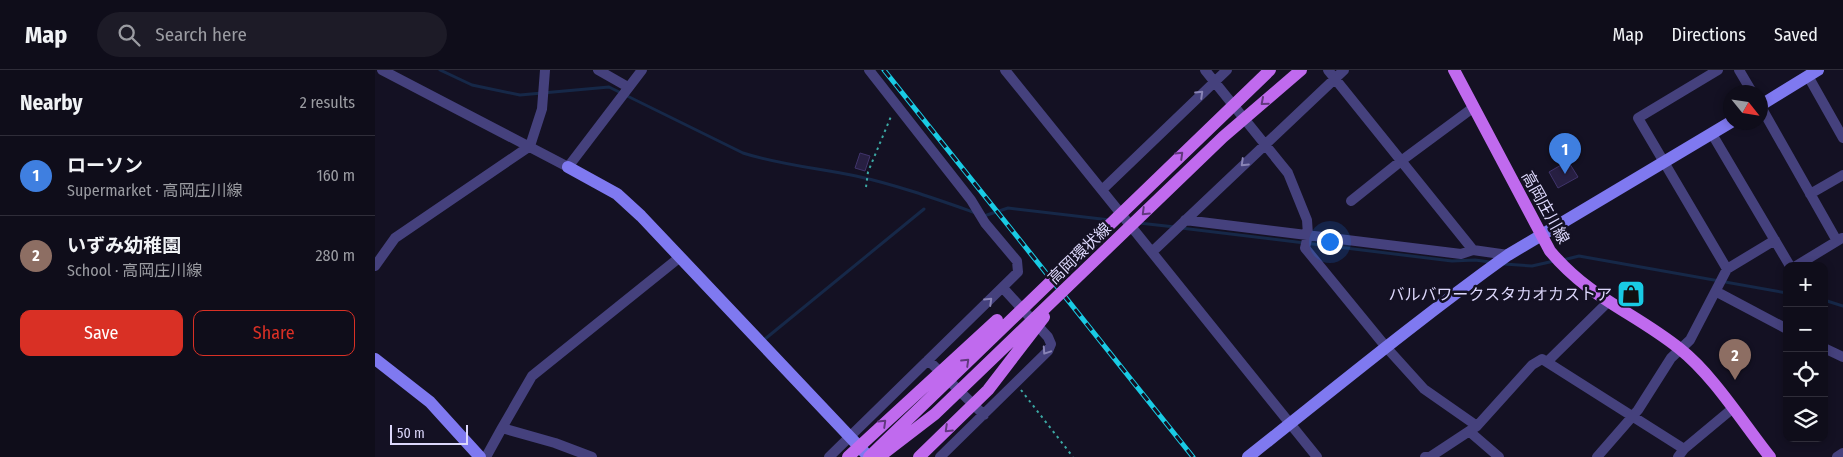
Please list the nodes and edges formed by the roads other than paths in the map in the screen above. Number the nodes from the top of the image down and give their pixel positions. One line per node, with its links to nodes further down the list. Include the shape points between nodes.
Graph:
1 (377, 70): 17 (street)
2 (383, 70): 29 (street)
3 (545, 70): 29 (street, via 543,109)
4 (598, 70): 21 (street)
5 (641, 70): 21 (street)
6 (869, 70): 52 (street, via 1017,261 1018,272)
7 (1005, 70): 34 (street)
8 (1205, 70): 19 (street)
9 (1227, 70): 19 (street)
10 (1270, 70): 38 (main road, 高岡環状線, one-way to 10, bridge)
11 (1301, 70): 51 (main road, 高岡環状線, one-way to 51, bridge, via 1223,137)
12 (1345, 70): 18 (street)
13 (1454, 70): 23 (main road, 高岡庄川線)
14 (1718, 70): 31 (street, via 1638,118)
15 (1739, 70): 20 (street)
16 (1813, 73): 22 (street); 27 (street)
17 (375, 74)
18 (1331, 74): 28 (street); 30 (street)
19 (1214, 82): 28 (street); 34 (street, one-way to 19)
20 (1748, 85)
21 (628, 87): 32 (street)
22 (1768, 102)
23 (1474, 107): 30 (street); 39 (main road, 高岡庄川線)
24 (1768, 119): 35 (street)
25 (1723, 127): 26 (street)
26 (1712, 134): 31 (street); 42 (street)
27 (1843, 138)
28 (1264, 144): 37 (street, one-way to 37); 41 (street, via 1287,173 1307,220)
29 (530, 146): 32 (street); 49 (street, via 395,238)
30 (1401, 161): 36 (street); 43 (street)
31 (1664, 162): 39 (street); 50 (street)
32 (568, 167): 45 (street, via 617,194)
33 (1843, 175): 35 (street)
34 (1103, 189): 44 (street)
35 (1810, 194): 40 (street)
36 (1351, 201)
37 (1185, 220): 41 (street); 44 (street)
38 (1107, 225): 76 (main road, one-way to 38, bridge, via 956,356); 77 (main road, 高岡環状線, one-way to 38, bridge)
39 (1541, 236): 46 (street); 54 (main road, 高岡庄川線, via 1568,272)
40 (1840, 239): 48 (street)
41 (1307, 240): 43 (street, via 1461,254); 56 (street)
42 (1775, 240): 47 (street); 50 (street)
43 (1473, 250): 46 (street)
44 (1152, 252): 66 (street)
45 (680, 257): 67 (street, via 532,376); 69 (street)
46 (1504, 257): 56 (street)
47 (1788, 262)
48 (1803, 262)
49 (375, 266)
50 (1727, 269): 53 (street)
51 (1069, 285): 78 (main road, 高岡環状線, bridge, via 935,414); 79 (main road, one-way to 79, bridge, via 988,390)
52 (1003, 288): 61 (street, one-way to 52); 64 (street, one-way to 64, via 1051,344 1048,352)
53 (1717, 292): 55 (street); 57 (street, via 1690,340)
54 (1607, 302): 57 (main road, 高岡庄川線); 62 (street)
55 (1783, 327)
56 (1386, 347): 66 (street); 68 (street, via 1424,389)
57 (1680, 349): 63 (main road, 高岡庄川線, via 1699,367); 65 (street)
58 (1828, 350): 59 (street)
59 (1843, 357)
60 (375, 359): 72 (street, via 430,402)
61 (928, 360): 64 (street); 69 (street)
62 (1547, 362): 65 (street); 68 (street, via 1542,359 1532,365)
63 (1732, 409): 70 (street); 86 (main road, 高岡庄川線)
64 (984, 415): 80 (street)
65 (1632, 416): 70 (street); 85 (street)
66 (1290, 424): 81 (street); 82 (street)
67 (502, 428): 73 (street); 74 (street)
68 (1473, 429): 83 (street, via 1430,457); 84 (street)
69 (850, 437): 75 (street); 77 (street)
70 (1681, 453)
71 (1843, 453): 87 (street)
72 (480, 457)
73 (486, 457)
74 (593, 457)
75 (829, 457)
76 (848, 457)
77 (869, 457)
78 (879, 457)
79 (919, 457)
80 (940, 457)
81 (1248, 457)
82 (1317, 457)
83 (1425, 457)
84 (1499, 457)
85 (1597, 457)
86 (1769, 457)
87 (1837, 457)

